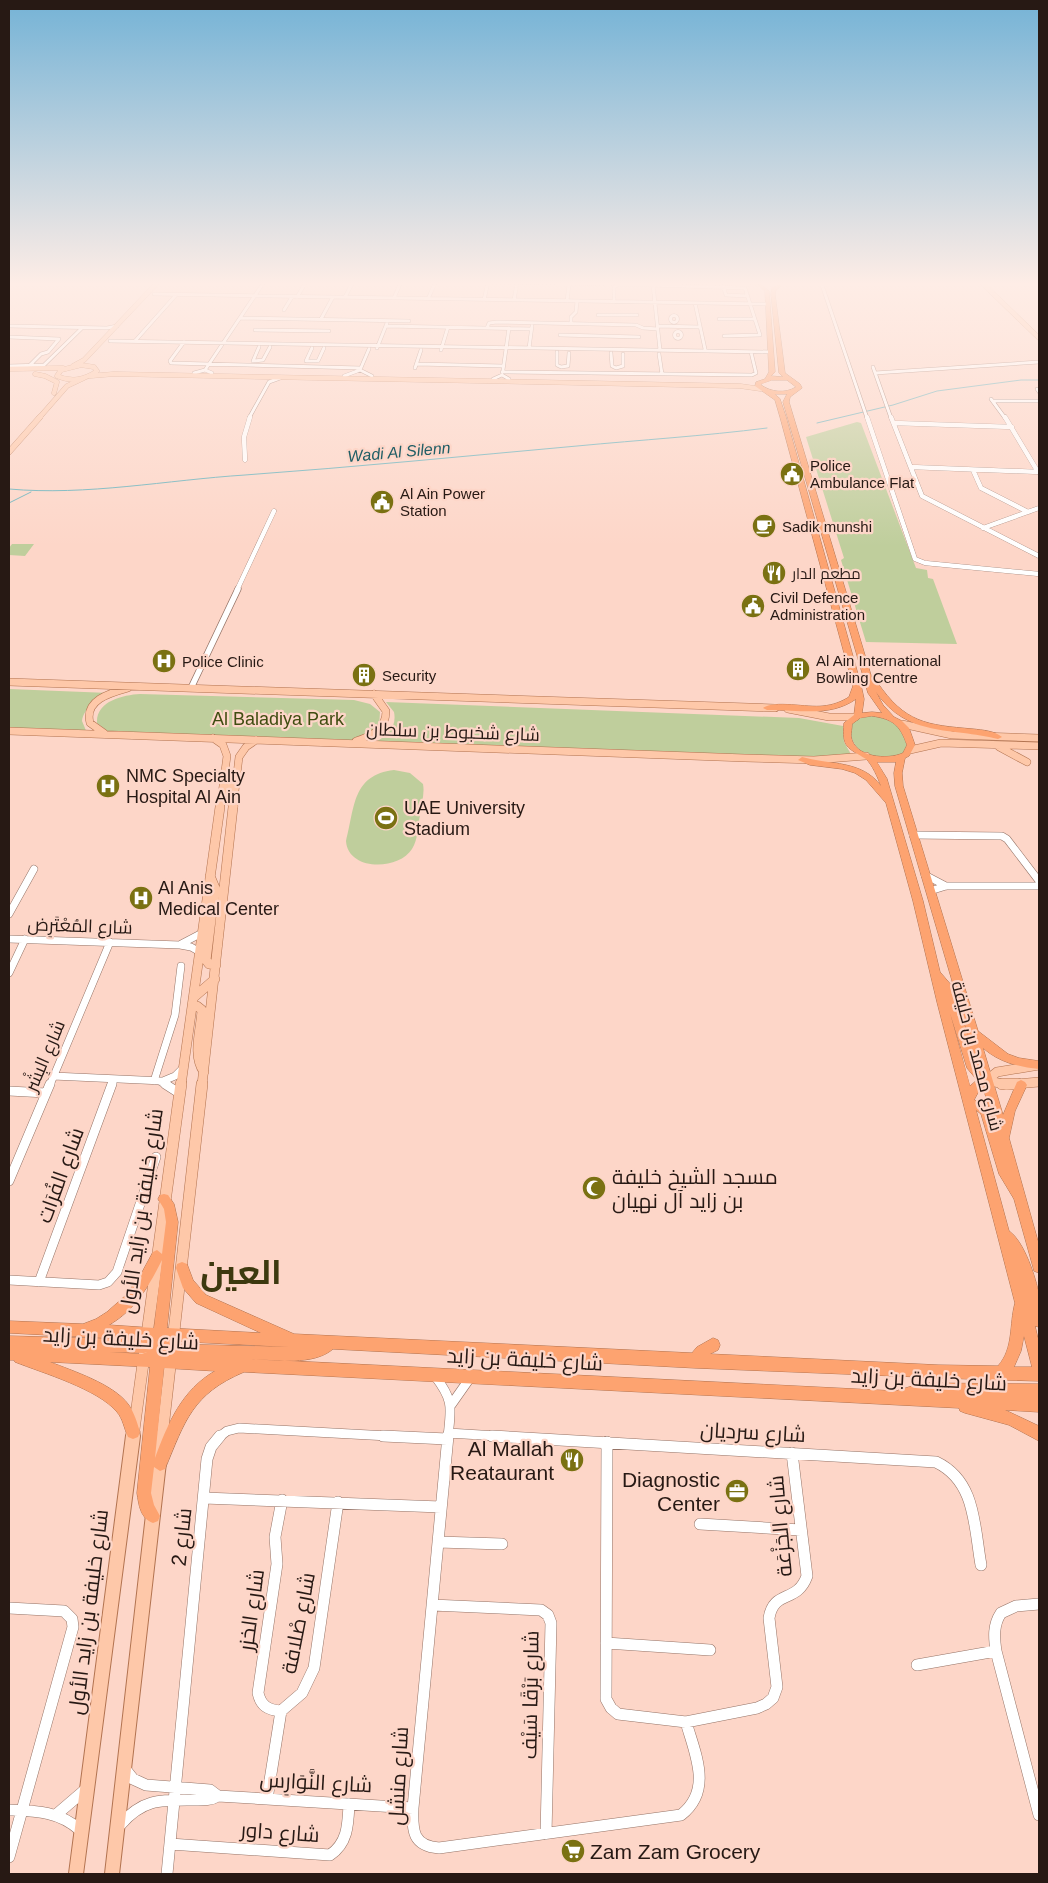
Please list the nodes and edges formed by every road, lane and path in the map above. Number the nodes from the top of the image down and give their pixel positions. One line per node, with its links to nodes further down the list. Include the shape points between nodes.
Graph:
1 (13, 370): 18 (main road)
2 (32, 370): 3 (main road)
3 (35, 370)
4 (63, 370): 27 (main road, via 57,374)
5 (95, 370): 24 (main road, via 97,372)
6 (102, 370): 19 (main road)
7 (205, 370): 19 (street); 20 (street)
8 (359, 370): 25 (street)
9 (362, 370): 26 (street)
10 (503, 370): 22 (street)
11 (662, 370): 23 (street)
12 (756, 370): 23 (street, via 754,374)
13 (772, 370): 31 (highway)
14 (782, 370): 34 (highway)
15 (850, 370): 54 (street, via 916,560)
16 (874, 370): 21 (street)
17 (921, 370): 21 (street)
18 (28, 373): 27 (main road); 39 (main road, via 55,381 58,384)
19 (194, 373): 20 (main road)
20 (212, 373): 25 (main road)
21 (875, 373): 41 (street)
22 (502, 374): 23 (street); 32 (street); 33 (street)
23 (662, 374)
24 (90, 376): 28 (main road); 29 (main road)
25 (344, 376): 26 (main road)
26 (372, 376): 32 (main road)
27 (60, 378): 28 (main road); 39 (main road, via 61,385)
28 (84, 378): 44 (main road, via 67,386)
29 (264, 378): 30 (main road); 36 (street)
30 (280, 378): 36 (street); 37 (main road, via 740,386)
31 (767, 378): 34 (highway); 35 (highway)
32 (493, 379): 33 (main road)
33 (509, 379): 35 (main road)
34 (788, 379): 38 (highway, via 798,385)
35 (759, 381): 37 (highway, via 758,386)
36 (269, 382): 45 (street, via 244,428)
37 (764, 390): 38 (highway); 57 (highway, via 777,399 783,417)
38 (792, 392): 55 (highway, via 786,402)
39 (54, 393): 43 (main road)
40 (1039, 401): 42 (street, via 992,400)
41 (894, 423): 42 (street); 46 (street)
42 (1012, 427): 48 (street)
43 (9, 443)
44 (9, 452)
45 (245, 460)
46 (911, 467): 47 (street); 52 (street, via 922,496)
47 (973, 470): 48 (street); 51 (street, via 981,488)
48 (1039, 472)
49 (1039, 508): 51 (street)
50 (274, 511): 59 (street)
51 (1028, 512): 52 (street)
52 (983, 528): 53 (street)
53 (1039, 556)
54 (1039, 574)
55 (867, 675): 63 (highway, via 877,702); 70 (highway, via 888,704 905,717 936,728)
56 (9, 682): 58 (main road, شارع شخبوط بن سلطان)
57 (857, 685): 61 (highway, via 853,698 839,706); 62 (highway, via 860,699)
58 (138, 686): 59 (main road, شارع شخبوط بن سلطان); 66 (main road, via 108,694 90,708 90,723)
59 (191, 688): 60 (main road, شارع شخبوط بن سلطان)
60 (374, 694): 61 (main road, شارع شخبوط بن سلطان); 71 (main road, via 386,711 386,722 373,734)
61 (767, 708): 62 (main road, شارع شخبوط بن سلطان, via 829,717)
62 (856, 717): 63 (highway, via 876,714); 74 (highway, via 848,723 847,735 855,749)
63 (892, 718): 64 (highway)
64 (902, 724): 70 (main road, via 937,734); 73 (highway, via 909,737)
65 (9, 731): 66 (main road, شارع شخبوط بن سلطان)
66 (107, 734): 67 (main road, شارع شخبوط بن سلطان)
67 (213, 738): 69 (main road, شارع شخبوط بن سلطان); 78 (main road, شارع خليفة بن زايد الأول, via 220,742 228,756)
68 (1039, 738): 70 (main road)
69 (256, 740): 71 (main road, شارع شخبوط بن سلطان); 80 (main road, شارع خليفة بن زايد الأول, via 240,754)
70 (996, 741): 72 (main road); 73 (main road, via 941,743); 77 (main road)
71 (346, 743): 76 (main road, شارع شخبوط بن سلطان)
72 (1039, 746)
73 (910, 750): 75 (highway)
74 (868, 757): 75 (highway, via 884,760); 76 (main road, شارع شخبوط بن سلطان); 79 (highway, شارع محمد بن خليفة, via 880,773)
75 (901, 758): 81 (highway, شارع محمد بن خليفة, via 900,786)
76 (802, 760): 79 (highway, via 841,765 861,772 872,780)
77 (1027, 762)
78 (224, 778): 80 (main road, via 230,780 228,800); 83 (main road, شارع خليفة بن زايد الأول)
79 (890, 803): 99 (highway, شارع محمد بن خليفة)
80 (234, 806): 96 (main road, شارع خليفة بن زايد الأول)
81 (914, 835): 84 (highway, شارع محمد بن خليفة); 85 (street, via 1002,836)
82 (34, 869): 89 (street)
83 (210, 876): 90 (main road, شارع خليفة بن زايد الأول); 96 (main road, via 215,888 206,960)
84 (925, 876): 86 (street); 88 (highway, شارع محمد بن خليفة)
85 (1039, 881)
86 (946, 886): 87 (street); 88 (street)
87 (1039, 886)
88 (930, 891): 102 (highway, شارع محمد بن خليفة)
89 (9, 914)
90 (202, 933): 94 (street); 95 (main road, شارع خليفة بن زايد الأول)
91 (9, 939): 92 (street, شارع المُعْتَرِض)
92 (25, 939): 93 (street, شارع المُعْتَرِض); 98 (street)
93 (110, 942): 94 (street, شارع المُعْتَرِض); 106 (street, شارع البِشْر)
94 (180, 945): 95 (street, شارع المُعْتَرِض)
95 (200, 952): 101 (main road, شارع خليفة بن زايد الأول)
96 (216, 965): 100 (main road, شارع خليفة بن زايد الأول)
97 (181, 966): 109 (street, via 175,1015)
98 (9, 973)
99 (936, 974): 108 (highway, via 947,986 974,1071); 115 (highway, شارع محمد بن خليفة)
100 (214, 979): 101 (main road); 105 (main road, شارع خليفة بن زايد الأول)
101 (192, 1002): 104 (main road, شارع خليفة بن زايد الأول); 105 (main road, via 202,1010 198,1060)
102 (973, 1033): 103 (highway, via 1004,1058); 108 (highway, شارع محمد بن خليفة)
103 (1039, 1065): 108 (main road, via 997,1072)
104 (183, 1068): 109 (street, via 175,1076); 114 (main road, شارع خليفة بن زايد الأول)
105 (204, 1072): 124 (main road, شارع خليفة بن زايد الأول)
106 (53, 1076): 107 (street); 113 (street, شارع البِشْر)
107 (114, 1079): 109 (street); 126 (street, شارع الفُرَات)
108 (987, 1080): 111 (main road); 115 (highway, via 976,1086); 116 (highway, شارع محمد بن خليفة)
109 (156, 1081): 114 (street, via 168,1084)
110 (1039, 1082): 111 (main road)
111 (1021, 1085): 116 (highway, via 1010,1111)
112 (9, 1091): 113 (street)
113 (46, 1093): 118 (street, شارع البِشْر)
114 (179, 1093): 119 (main road, شارع خليفة بن زايد الأول)
115 (969, 1101): 120 (highway, via 986,1112 1005,1174); 121 (highway, شارع محمد بن خليفة)
116 (1005, 1141): 120 (highway, شارع محمد بن خليفة)
117 (156, 1157): 126 (street, via 112,1279 100,1285)
118 (9, 1181)
119 (164, 1199): 122 (main road, شارع خليفة بن زايد الأول); 135 (highway, via 170,1208 172,1222)
120 (1021, 1199): 123 (highway, شارع محمد بن خليفة)
121 (1004, 1232): 127 (highway, شارع محمد بن خليفة); 128 (highway, via 1020,1258)
122 (157, 1256): 130 (highway, via 141,1288 124,1307 107,1320); 135 (main road, شارع خليفة بن زايد الأول)
123 (1039, 1267)
124 (182, 1268): 132 (highway, via 188,1284 201,1299); 135 (main road, شارع خليفة بن زايد الأول)
125 (9, 1280): 126 (street)
126 (39, 1282)
127 (1021, 1299): 140 (highway, شارع محمد بن خليفة); 142 (highway, via 1012,1360)
128 (1039, 1321)
129 (9, 1327): 130 (highway, شارع خليفة بن زايد)
130 (84, 1330): 135 (highway, شارع خليفة بن زايد)
131 (9, 1343): 135 (highway)
132 (299, 1343): 133 (highway, شارع خليفة بن زايد); 135 (highway, شارع خليفة بن زايد)
133 (334, 1344): 135 (highway, via 295,1354); 138 (highway, شارع خليفة بن زايد)
134 (713, 1345): 138 (highway)
135 (160, 1347): 137 (highway, شارع خليفة بن زايد); 139 (highway, شارع خليفة بن زايد); 155 (main road, شارع خليفة بن زايد الأول); 160 (highway, via 144,1493 145,1503)
136 (9, 1353): 137 (highway, شارع خليفة بن زايد); 150 (highway, via 42,1365 113,1400 124,1410)
137 (142, 1360): 150 (main road, شارع خليفة بن زايد الأول)
138 (695, 1361): 142 (highway, شارع خليفة بن زايد)
139 (247, 1366): 143 (highway, شارع خليفة بن زايد); 155 (highway, via 220,1375 196,1394 174,1424)
140 (1039, 1367)
141 (1039, 1374): 142 (highway, شارع خليفة بن زايد)
142 (999, 1375)
143 (435, 1376): 144 (highway, شارع خليفة بن زايد); 148 (street, شارع منشل, via 447,1392)
144 (470, 1378): 146 (highway, شارع خليفة بن زايد); 148 (street)
145 (1039, 1391): 146 (highway, via 922,1390)
146 (896, 1399): 147 (highway, شارع خليفة بن زايد)
147 (944, 1401): 149 (highway, شارع خليفة بن زايد); 151 (highway, via 1003,1416)
148 (450, 1405): 152 (street, شارع منشل)
149 (1039, 1405)
150 (133, 1432): 177 (main road, شارع خليفة بن زايد الأول)
151 (1039, 1434)
152 (448, 1436): 153 (street, شارع سرديان); 156 (street, شارع 2, via 233,1429 221,1434 210,1449); 159 (street, شارع منشل)
153 (607, 1442): 154 (street, شارع سرديان); 169 (street, شارع الجَزْعَة)
154 (792, 1453): 162 (street, شارع الجَزْعَة); 165 (street, شارع سرديان, via 931,1461 947,1466 961,1478 967,1490)
155 (160, 1464): 160 (main road, شارع خليفة بن زايد الأول)
156 (204, 1498): 157 (street); 176 (street, شارع 2)
157 (282, 1500): 158 (street); 173 (street, شارع الخزر, via 274,1537 277,1564 258,1693 265,1708)
158 (338, 1502): 159 (street); 173 (street, شارع صْلافة, via 314,1668 299,1696)
159 (441, 1507): 163 (street, شارع منشل)
160 (153, 1516): 175 (main road, شارع خليفة بن زايد الأول)
161 (700, 1524): 162 (street)
162 (802, 1530): 174 (street, شارع الجَزْعَة, via 807,1571 804,1586 794,1596 775,1601 769,1613 776,1681 773,1698 757,1708)
163 (438, 1542): 164 (street); 167 (street, شارع منشل)
164 (502, 1544)
165 (981, 1565)
166 (1039, 1604): 171 (street, via 1014,1606 999,1613 993,1630)
167 (432, 1605): 182 (street, شارع منشل); 189 (street, شارع بَرْقَا سَيْف, via 541,1610 548,1615)
168 (9, 1608): 184 (street, via 64,1611 72,1618 73,1627)
169 (606, 1642): 170 (street); 174 (street, شارع الجَزْعَة, via 606,1694 614,1712)
170 (710, 1650)
171 (996, 1651): 172 (street); 186 (street)
172 (917, 1665)
173 (281, 1711): 179 (street)
174 (686, 1722): 189 (street, شارع منشل, via 700,1785 696,1801 686,1812)
175 (124, 1768): 176 (street, شارع النَّوَارِس, via 133,1779 146,1785); 187 (main road, شارع خليفة بن زايد الأول)
176 (175, 1787): 178 (street, شارع النَّوَارِس, via 210,1790); 180 (street, شارع 2)
177 (87, 1788): 185 (street); 188 (main road, شارع خليفة بن زايد الأول)
178 (218, 1796): 179 (street, شارع النَّوَارِس); 180 (street, شارع النَّوَارِس, via 209,1800)
179 (267, 1799): 181 (street, شارع النَّوَارِس)
180 (174, 1800): 187 (street, شارع النَّوَارِس, via 155,1800 141,1805); 190 (street, شارع 2)
181 (349, 1804): 182 (street, شارع النَّوَارِس); 190 (street, شارع داور, via 346,1838 330,1855)
182 (413, 1808): 189 (street, شارع منشل, via 415,1835 428,1848)
183 (9, 1810): 184 (street)
184 (22, 1811): 185 (street); 191 (street)
185 (57, 1814): 188 (street)
186 (1039, 1815)
187 (117, 1830): 193 (main road, شارع خليفة بن زايد الأول)
188 (82, 1831): 192 (main road, شارع خليفة بن زايد الأول)
189 (546, 1834)
190 (170, 1844): 194 (street, شارع 2)
191 (9, 1857)
192 (76, 1874)
193 (112, 1874)
194 (167, 1874)

